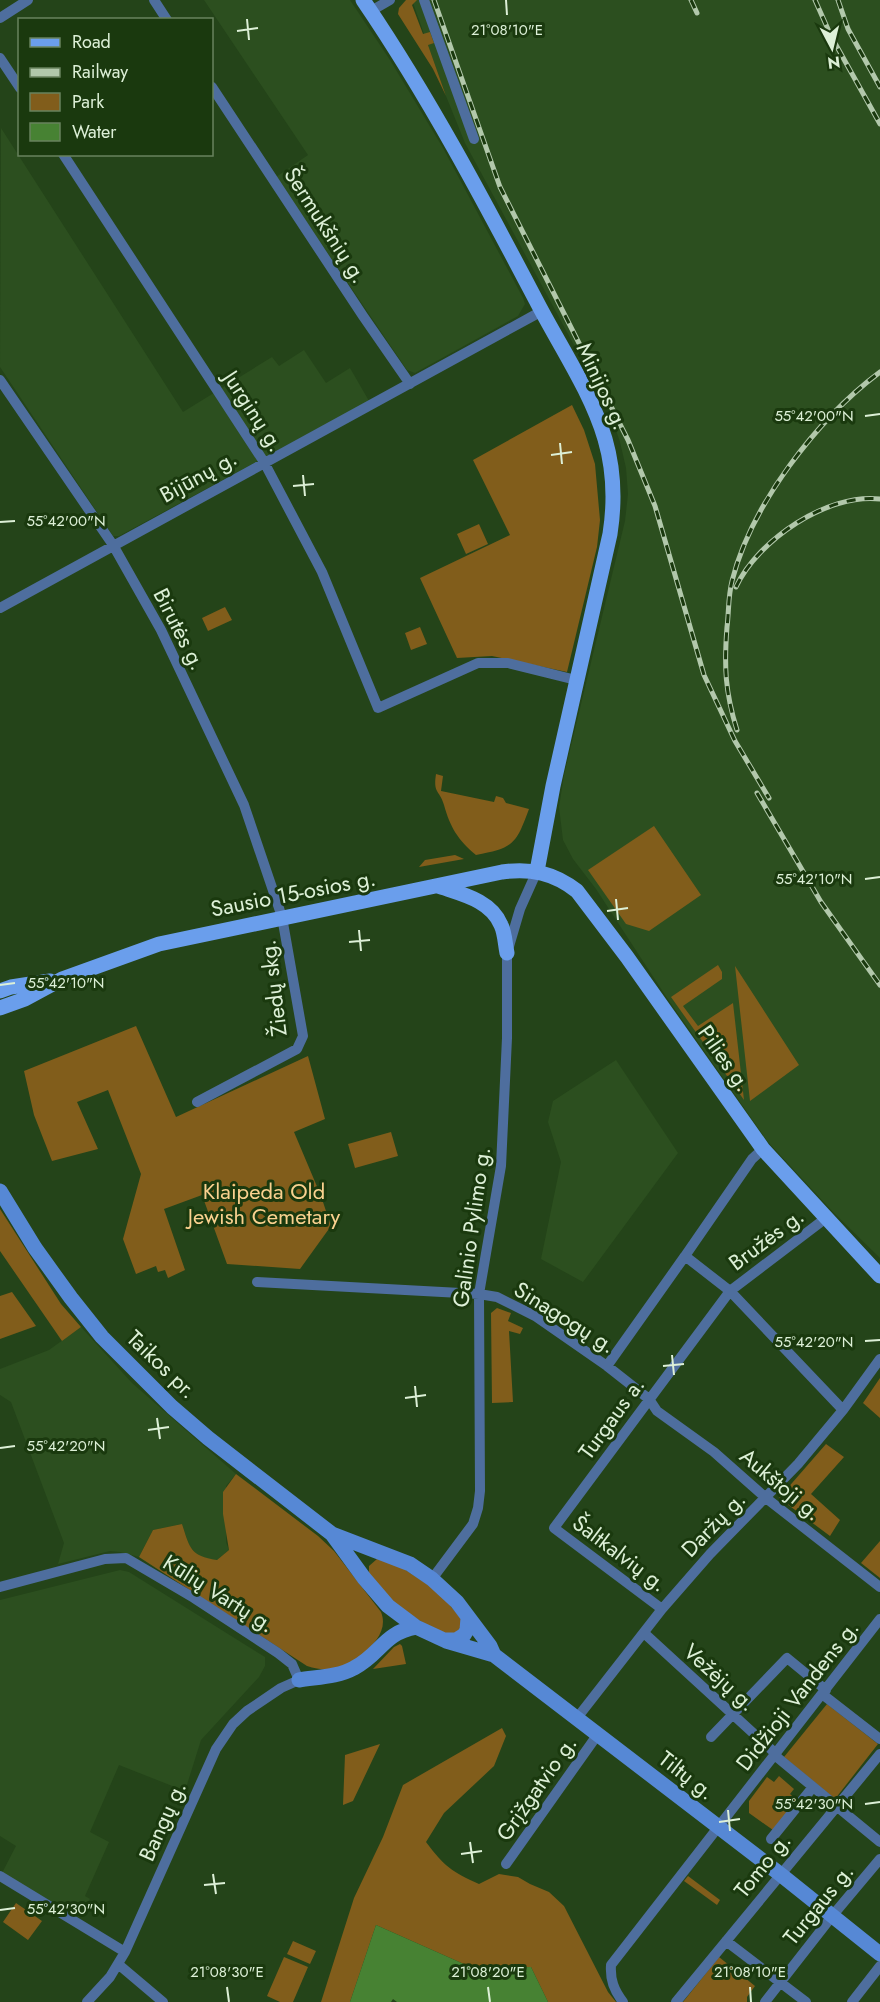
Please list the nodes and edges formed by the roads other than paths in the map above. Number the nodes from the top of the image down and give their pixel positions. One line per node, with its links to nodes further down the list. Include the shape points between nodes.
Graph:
1 (28, 0): 6 (street)
2 (390, 0): 5 (street)
3 (424, 0): 11 (street)
4 (155, 2): 7 (street)
5 (367, 6): 13 (main road, Minijos g., via 443,128)
6 (0, 18)
7 (166, 18)
8 (0, 58): 9 (street)
9 (18, 85)
10 (213, 89): 15 (street, Šermukšnių g.)
11 (474, 139)
12 (64, 156): 16 (street, Jurginų g.)
13 (542, 311): 15 (street, Bijūnų g.); 19 (main road, Minijos g., via 600,425 612,476 610,534)
14 (0, 380): 17 (street, Birutės g.)
15 (411, 384): 16 (street, Bijūnų g.)
16 (264, 462): 17 (street, Bijūnų g.); 19 (street, Jurginų g., via 322,572 378,708 478,663 508,663)
17 (113, 545): 18 (street, Bijūnų g.); 22 (street, Birutės g., via 161,630 244,805)
18 (0, 608)
19 (576, 680): 20 (main road, Minijos g.)
20 (537, 871): 21 (main road, Sausio 15-osios g., via 502,872); 23 (street, Galinio Pylimo g.); 28 (main road, Pilies g., via 567,883 590,906)
21 (438, 886): 22 (main road, Sausio 15-osios g.); 23 (main road, via 476,899 495,913 502,925)
22 (282, 917): 24 (main road, Sausio 15-osios g., via 159,944); 27 (street, Žiedų skg., via 303,1036 297,1049)
23 (507, 953): 35 (street, Galinio Pylimo g., via 501,1166)
24 (62, 979): 25 (main road, Sausio 15-osios g.); 26 (main road, Sausio 15-osios g.)
25 (0, 991)
26 (0, 1008)
27 (197, 1102)
28 (763, 1149): 30 (main road, Pilies g.); 31 (street, Turgaus a.)
29 (0, 1191): 43 (street, Taikos pr., via 41,1257 102,1337 208,1438)
30 (826, 1218): 32 (main road, Pilies g.); 34 (street, Bružės g.)
31 (685, 1256): 34 (street); 37 (street, Turgaus a.)
32 (880, 1276)
33 (257, 1282): 35 (street, Sinagogų g.)
34 (730, 1291): 38 (street, Turgaus a.); 40 (street)
35 (479, 1294): 37 (street, Sinagogų g., via 497,1297 535,1316); 46 (street, Galinio Pylimo g., via 478,1508 473,1524)
36 (880, 1359): 40 (street, Daržų g.)
37 (607, 1366): 38 (street, Sinagogų g.)
38 (649, 1399): 39 (street, Sinagogų g.); 42 (street, Turgaus a.)
39 (657, 1410): 41 (street, Aukštoji g., via 714,1452)
40 (843, 1410): 41 (street, Daržų g.)
41 (766, 1498): 48 (street, Aukštoji g.); 50 (street, Daržų g.)
42 (554, 1528): 50 (street, Šaltkalvių g.)
43 (332, 1534): 44 (street, Taikos pr.); 45 (street, Taikos pr.)
44 (382, 1553): 45 (street, via 365,1560); 46 (street, Taikos pr., via 410,1564)
45 (364, 1578): 49 (street, Taikos pr.)
46 (432, 1579): 51 (street, Tiltų g.)
47 (0, 1587): 59 (street, Kūlių Vartų g., via 105,1559 126,1558 292,1664)
48 (880, 1587)
49 (388, 1606): 53 (street, Tiltų g.); 57 (street, via 388,1629)
50 (662, 1609): 55 (street, Daržų g.)
51 (468, 1618): 56 (street, via 464,1635); 58 (street, Tiltų g.)
52 (880, 1619): 54 (street, Didžioji Vandens g.)
53 (416, 1627): 56 (street, Tiltų g.); 57 (street, via 394,1634)
54 (877, 1632): 60 (street, Didžioji Vandens g.)
55 (644, 1633): 61 (street, Vežėjų g.); 62 (street, Daržų g.)
56 (444, 1640): 58 (street, Tiltų g.)
57 (381, 1647): 59 (street, via 369,1659 340,1674)
58 (494, 1655): 62 (street, Tiltų g.)
59 (299, 1680): 79 (street, Bangų g., via 247,1711 216,1749)
60 (824, 1692): 61 (street, via 787,1658); 65 (street); 66 (street, Didžioji Vandens g.)
61 (732, 1714): 64 (street); 66 (street, Vežėjų g.)
62 (577, 1718): 63 (street, Tiltų g.)
63 (598, 1734): 70 (street, Tiltų g.); 74 (street, Grįžgatvio g.)
64 (711, 1737)
65 (880, 1739)
66 (775, 1753): 68 (street, Vežėjų g.); 70 (street, Didžioji Vandens g.)
67 (880, 1754): 69 (street, Tomo g.)
68 (813, 1787): 69 (street, Vežėjų g.); 71 (street)
69 (836, 1806): 72 (street, Vežėjų g.); 75 (street, Tomo g.)
70 (718, 1827): 75 (street, Tiltų g.); 86 (street, Didžioji Vandens g., via 611,1965 613,1986)
71 (771, 1839)
72 (880, 1842)
73 (880, 1860): 77 (street, Turgaus g.)
74 (506, 1864)
75 (780, 1874): 77 (street, Tiltų g.); 78 (street, Tomo g.)
76 (0, 1876): 79 (street)
77 (833, 1915): 80 (street, Tiltų g.); 83 (street, Turgaus g.)
78 (726, 1941): 83 (street); 87 (street, Tomo g.)
79 (125, 1952): 81 (street, Bangų g.)
80 (880, 1954)
81 (118, 1964): 84 (street, Bangų g.); 85 (street)
82 (880, 1966): 90 (street)
83 (780, 1982): 88 (street, Turgaus g.); 89 (street)
84 (87, 2002)
85 (163, 2002)
86 (623, 2002)
87 (676, 2002)
88 (765, 2002)
89 (806, 2002)
90 (852, 2002)

